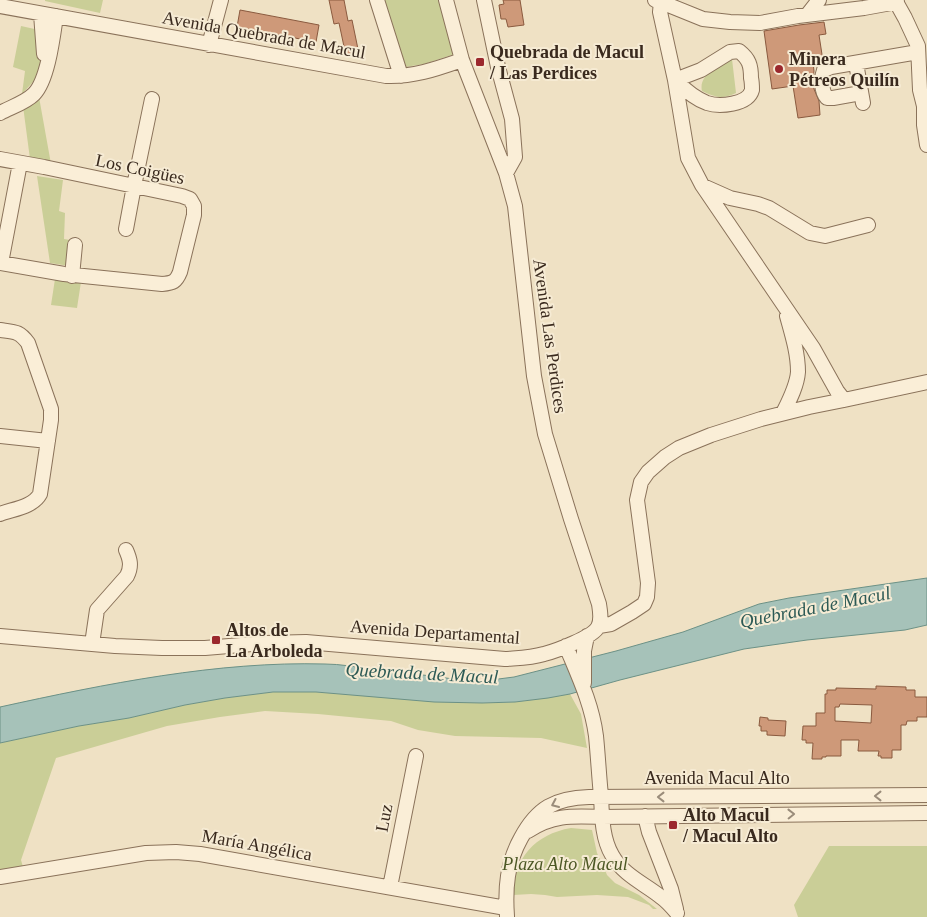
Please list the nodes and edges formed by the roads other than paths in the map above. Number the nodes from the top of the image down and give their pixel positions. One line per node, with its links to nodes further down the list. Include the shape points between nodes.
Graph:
1 (221, 0): 15 (street)
2 (377, 0): 20 (street)
3 (446, 0): 17 (street, Avenida Las Perdices)
4 (484, 0): 28 (street, via 512,119 515,158)
5 (819, 0): 13 (street)
6 (844, 0): 11 (street)
7 (658, 1): 13 (street, via 703,19 730,22 760,23); 21 (street)
8 (896, 1): 11 (street); 16 (street)
9 (0, 6): 10 (street, Avenida Quebrada de Macul)
10 (28, 6): 12 (street, Avenida Quebrada de Macul)
11 (831, 11): 13 (street)
12 (41, 14): 14 (street, Avenida Quebrada de Macul); 19 (street)
13 (808, 14)
14 (56, 16): 15 (street, Avenida Quebrada de Macul); 19 (street)
15 (210, 45): 20 (street, Avenida Quebrada de Macul, via 372,74)
16 (918, 52): 18 (street); 23 (street, via 920,90)
17 (462, 60): 20 (street, Avenida Quebrada de Macul); 28 (street, Avenida Las Perdices)
18 (856, 63): 18 (street, via 862,98 827,98 824,94 824,70)
19 (45, 72): 24 (street, via 34,94)
20 (401, 76)
21 (675, 80): 21 (street, via 701,70 730,52 739,51 747,58 752,91 746,99 728,105 707,103 686,91); 29 (street, via 688,158)
22 (152, 99): 30 (street)
23 (926, 107): 25 (street)
24 (0, 113)
25 (927, 146)
26 (0, 159): 27 (street, Los Coigües)
27 (20, 163): 30 (street, Los Coigües); 34 (street)
28 (506, 173): 45 (street, Avenida Las Perdices, via 515,206 534,376 545,434 599,604)
29 (702, 185): 31 (street, via 730,198 769,208 810,233 825,236); 36 (street)
30 (134, 186): 32 (street); 35 (street, Los Coigües, via 182,196 190,199 194,206 178,279 171,284 162,284)
31 (868, 225)
32 (126, 228)
33 (75, 245): 35 (street)
34 (1, 263): 35 (street, Los Coigües)
35 (72, 276)
36 (784, 306): 39 (street); 40 (street, via 795,344 798,373)
37 (0, 330): 42 (street, via 16,332 28,343 52,409)
38 (927, 382): 39 (street)
39 (844, 400): 40 (street)
40 (783, 413): 45 (street, via 679,448 648,472 640,482 637,500 647,596 644,604 632,612 611,624)
41 (0, 436): 42 (street)
42 (48, 441): 43 (street, via 37,499)
43 (0, 514)
44 (126, 550): 48 (street, via 130,570 97,610)
45 (599, 626): 47 (street)
46 (0, 636): 48 (street, Avenida Departamental)
47 (587, 636): 49 (street); 50 (street)
48 (92, 644): 49 (street, Avenida Departamental, via 183,648 306,642 505,659 543,655)
49 (566, 646): 50 (street)
50 (578, 658): 53 (street, via 596,736)
51 (416, 756): 59 (street, Luz)
52 (927, 795): 53 (street, Avenida Macul Alto, one-way to 53)
53 (601, 797): 56 (street); 57 (street, Avenida Macul Alto, one-way to 57, via 571,798 544,809)
54 (927, 813): 55 (street, Avenida Macul Alto, one-way to 54)
55 (645, 816): 56 (street, Avenida Macul Alto); 61 (street)
56 (602, 817): 57 (street, Avenida Macul Alto, via 553,819); 61 (street, via 607,842 617,862 669,903)
57 (522, 836): 60 (street, Avenida Macul Alto, via 506,883)
58 (0, 877): 59 (street, María Angélica, via 146,853 176,852)
59 (390, 887): 60 (street, María Angélica)
60 (507, 912)
61 (677, 915)

